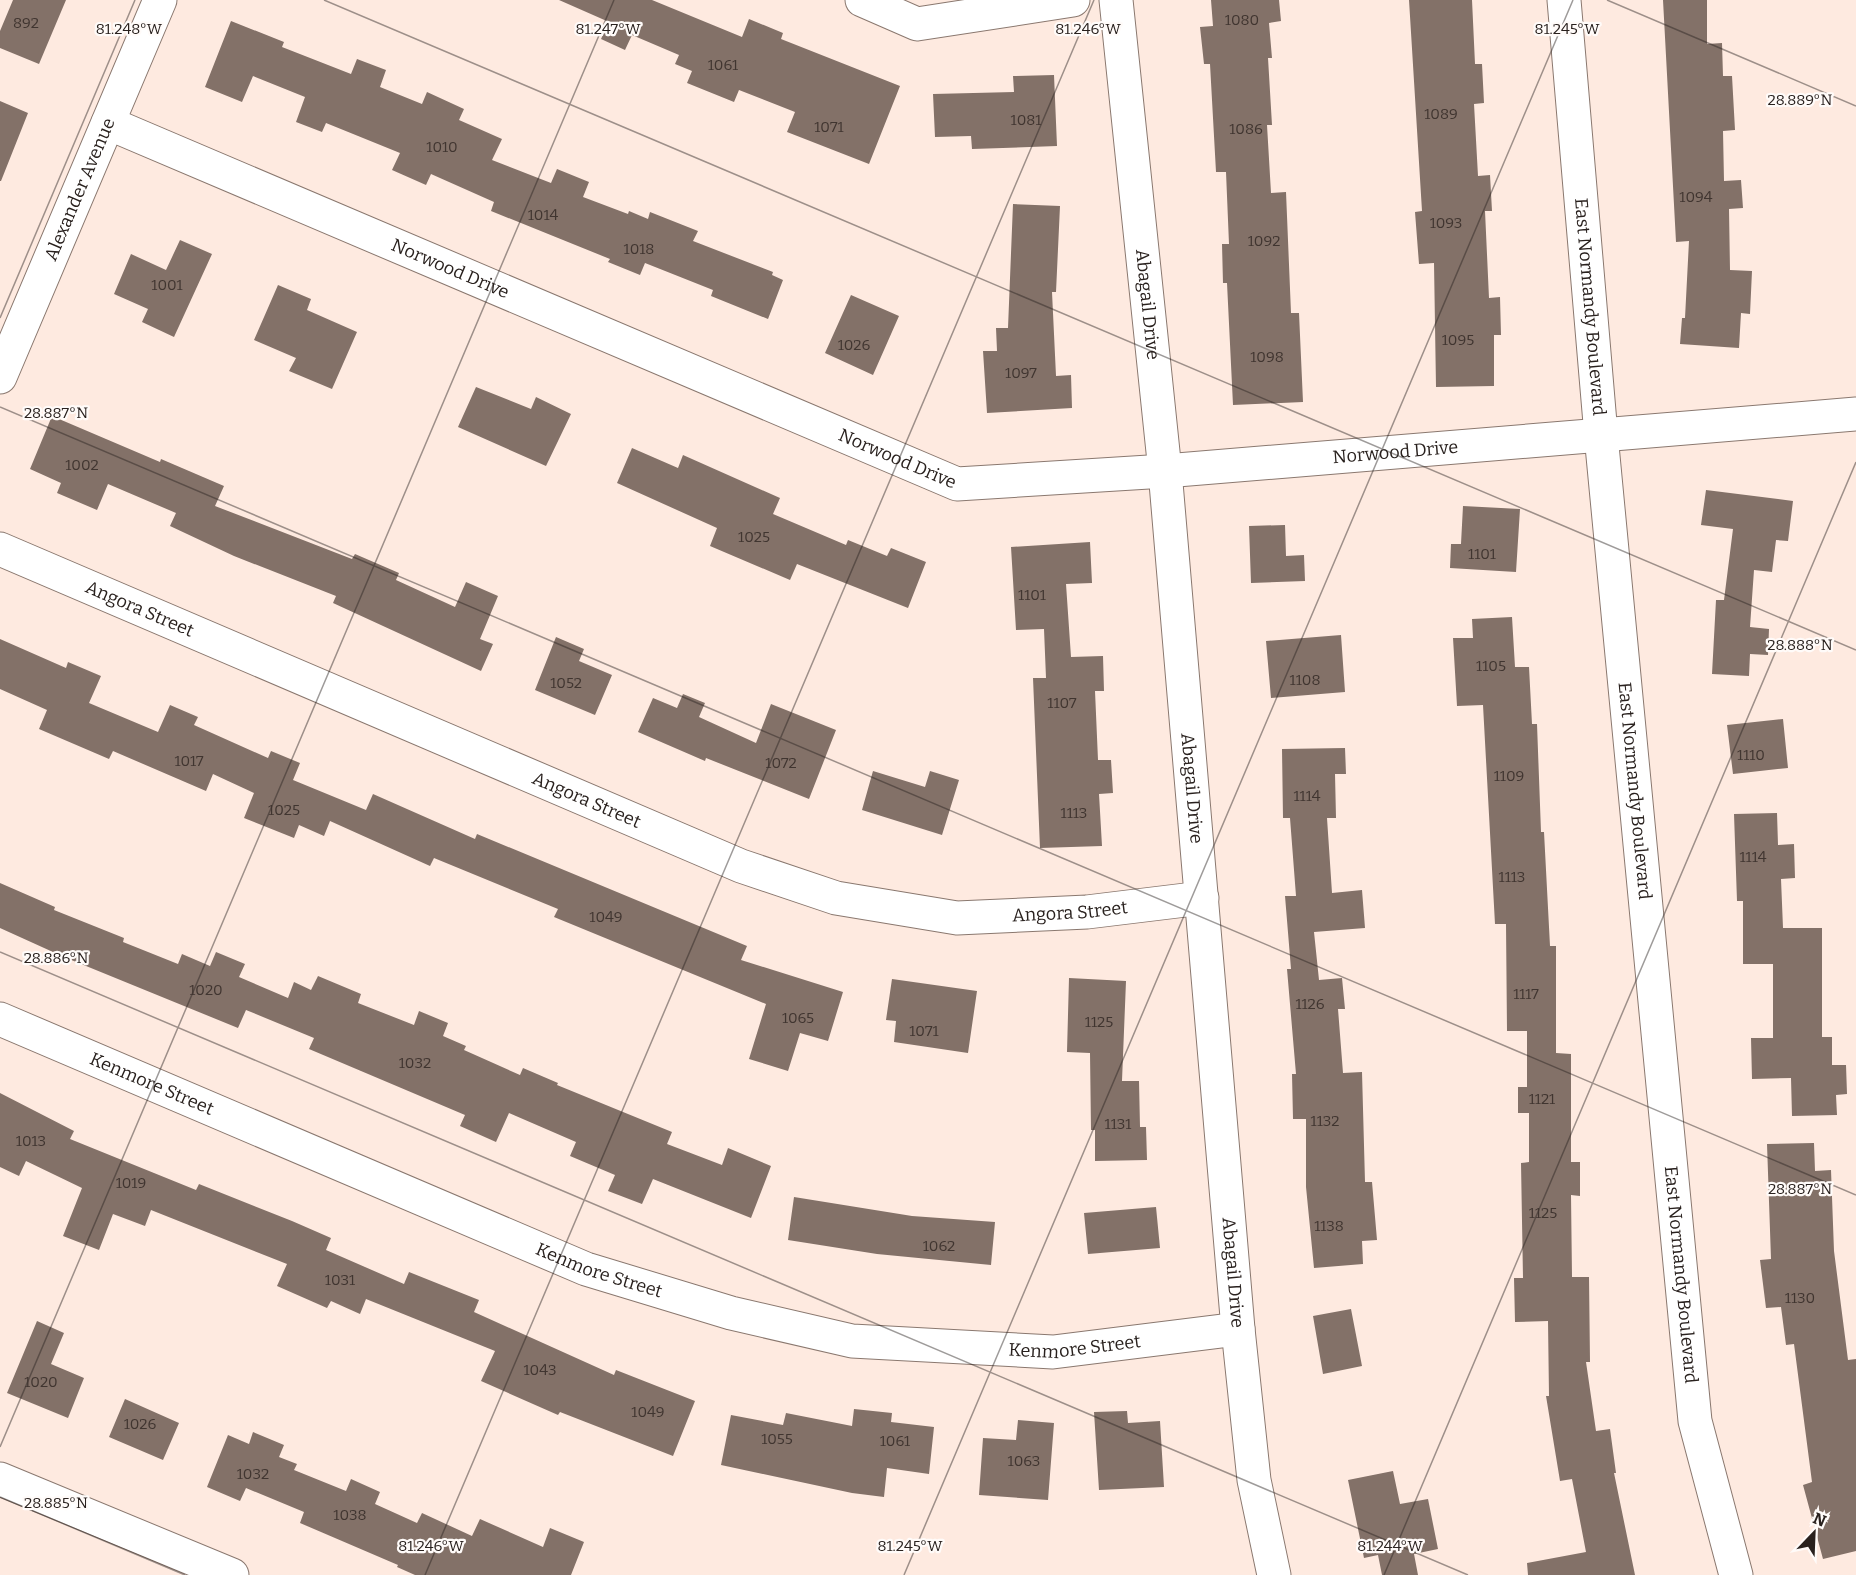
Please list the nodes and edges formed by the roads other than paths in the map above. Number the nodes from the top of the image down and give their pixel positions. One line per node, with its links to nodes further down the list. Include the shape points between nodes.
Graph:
1 (159, 0): 6 (street, Alexander Avenue)
2 (862, 0): 3 (street, via 917,24)
3 (1073, 0)
4 (1116, 0): 10 (street, Abagail Drive)
5 (1564, 0): 9 (street, East Normandy Boulevard)
6 (108, 123): 7 (street, Alexander Avenue); 10 (street, Norwood Drive, via 957,484)
7 (0, 377)
8 (1856, 414): 9 (street, Norwood Drive)
9 (1601, 435): 10 (street, Norwood Drive); 18 (street, East Normandy Boulevard, via 1695,1421)
10 (1165, 471): 12 (street, Abagail Drive)
11 (0, 549): 12 (street, Angora Street, via 741,866 836,898 957,918 1087,912)
12 (1202, 898): 14 (street, Abagail Drive)
13 (0, 1019): 14 (street, Kenmore Street, via 586,1269 731,1313 852,1341 1053,1352)
14 (1238, 1329): 17 (street, Abagail Drive, via 1254,1480)
15 (0, 1479): 16 (street)
16 (232, 1575)
17 (1274, 1575)
18 (1736, 1575)

